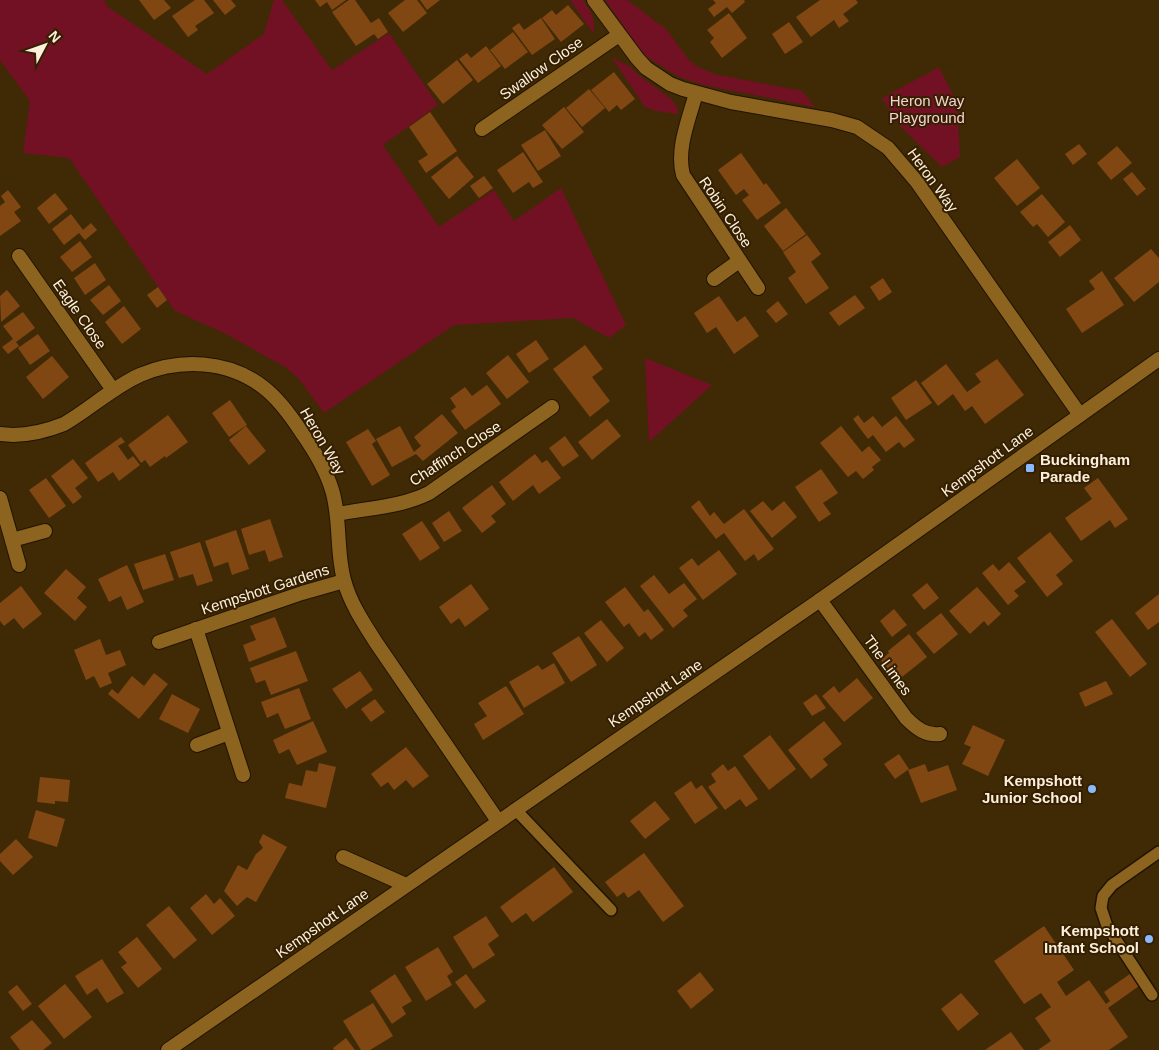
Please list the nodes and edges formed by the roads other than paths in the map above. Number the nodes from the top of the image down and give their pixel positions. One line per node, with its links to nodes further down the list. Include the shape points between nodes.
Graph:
1 (594, 0): 2 (street, Heron Way)
2 (619, 35): 3 (street, Heron Way, via 651,72 670,84); 4 (street, Swallow Close)
3 (696, 93): 6 (street, Robin Close, via 680,166); 12 (street, Heron Way, via 844,122 868,133 888,148 912,176)
4 (482, 129)
5 (19, 256): 10 (street, Eagle Close)
6 (739, 261): 7 (street, Robin Close); 8 (street, Robin Close)
7 (714, 279)
8 (758, 288)
9 (1159, 359): 12 (street, Kempshott Lane)
10 (114, 390): 13 (street, Heron Way, via 64,424 26,434); 15 (street, Heron Way, via 140,375 185,363 225,368 250,378 273,396 307,440 326,474)
11 (552, 406): 15 (street, Chaffinch Close, via 420,497)
12 (1080, 414): 20 (street, Kempshott Lane)
13 (0, 434)
14 (0, 498): 17 (street)
15 (338, 514): 19 (street, Heron Way)
16 (44, 531): 17 (street)
17 (12, 540): 18 (street)
18 (19, 565)
19 (344, 581): 21 (street, Kempshott Gardens); 28 (street, Heron Way, via 376,644)
20 (820, 600): 24 (street, The Limes, via 906,718 926,733); 27 (street, Kempshott Lane)
21 (196, 629): 22 (street, Kempshott Gardens); 23 (street, Kempshott Gardens)
22 (159, 642)
23 (229, 733): 25 (street); 26 (street, Kempshott Gardens)
24 (940, 734)
25 (197, 746)
26 (242, 776)
27 (515, 809): 28 (street, Kempshott Lane); 32 (lane)
28 (498, 821): 31 (street, Kempshott Lane)
29 (1159, 852): 33 (lane, via 1112,885 1103,896 1101,908 1107,926)
30 (343, 857): 31 (street)
31 (406, 885): 34 (street, Kempshott Lane)
32 (611, 910)
33 (1152, 995)
34 (168, 1050)

